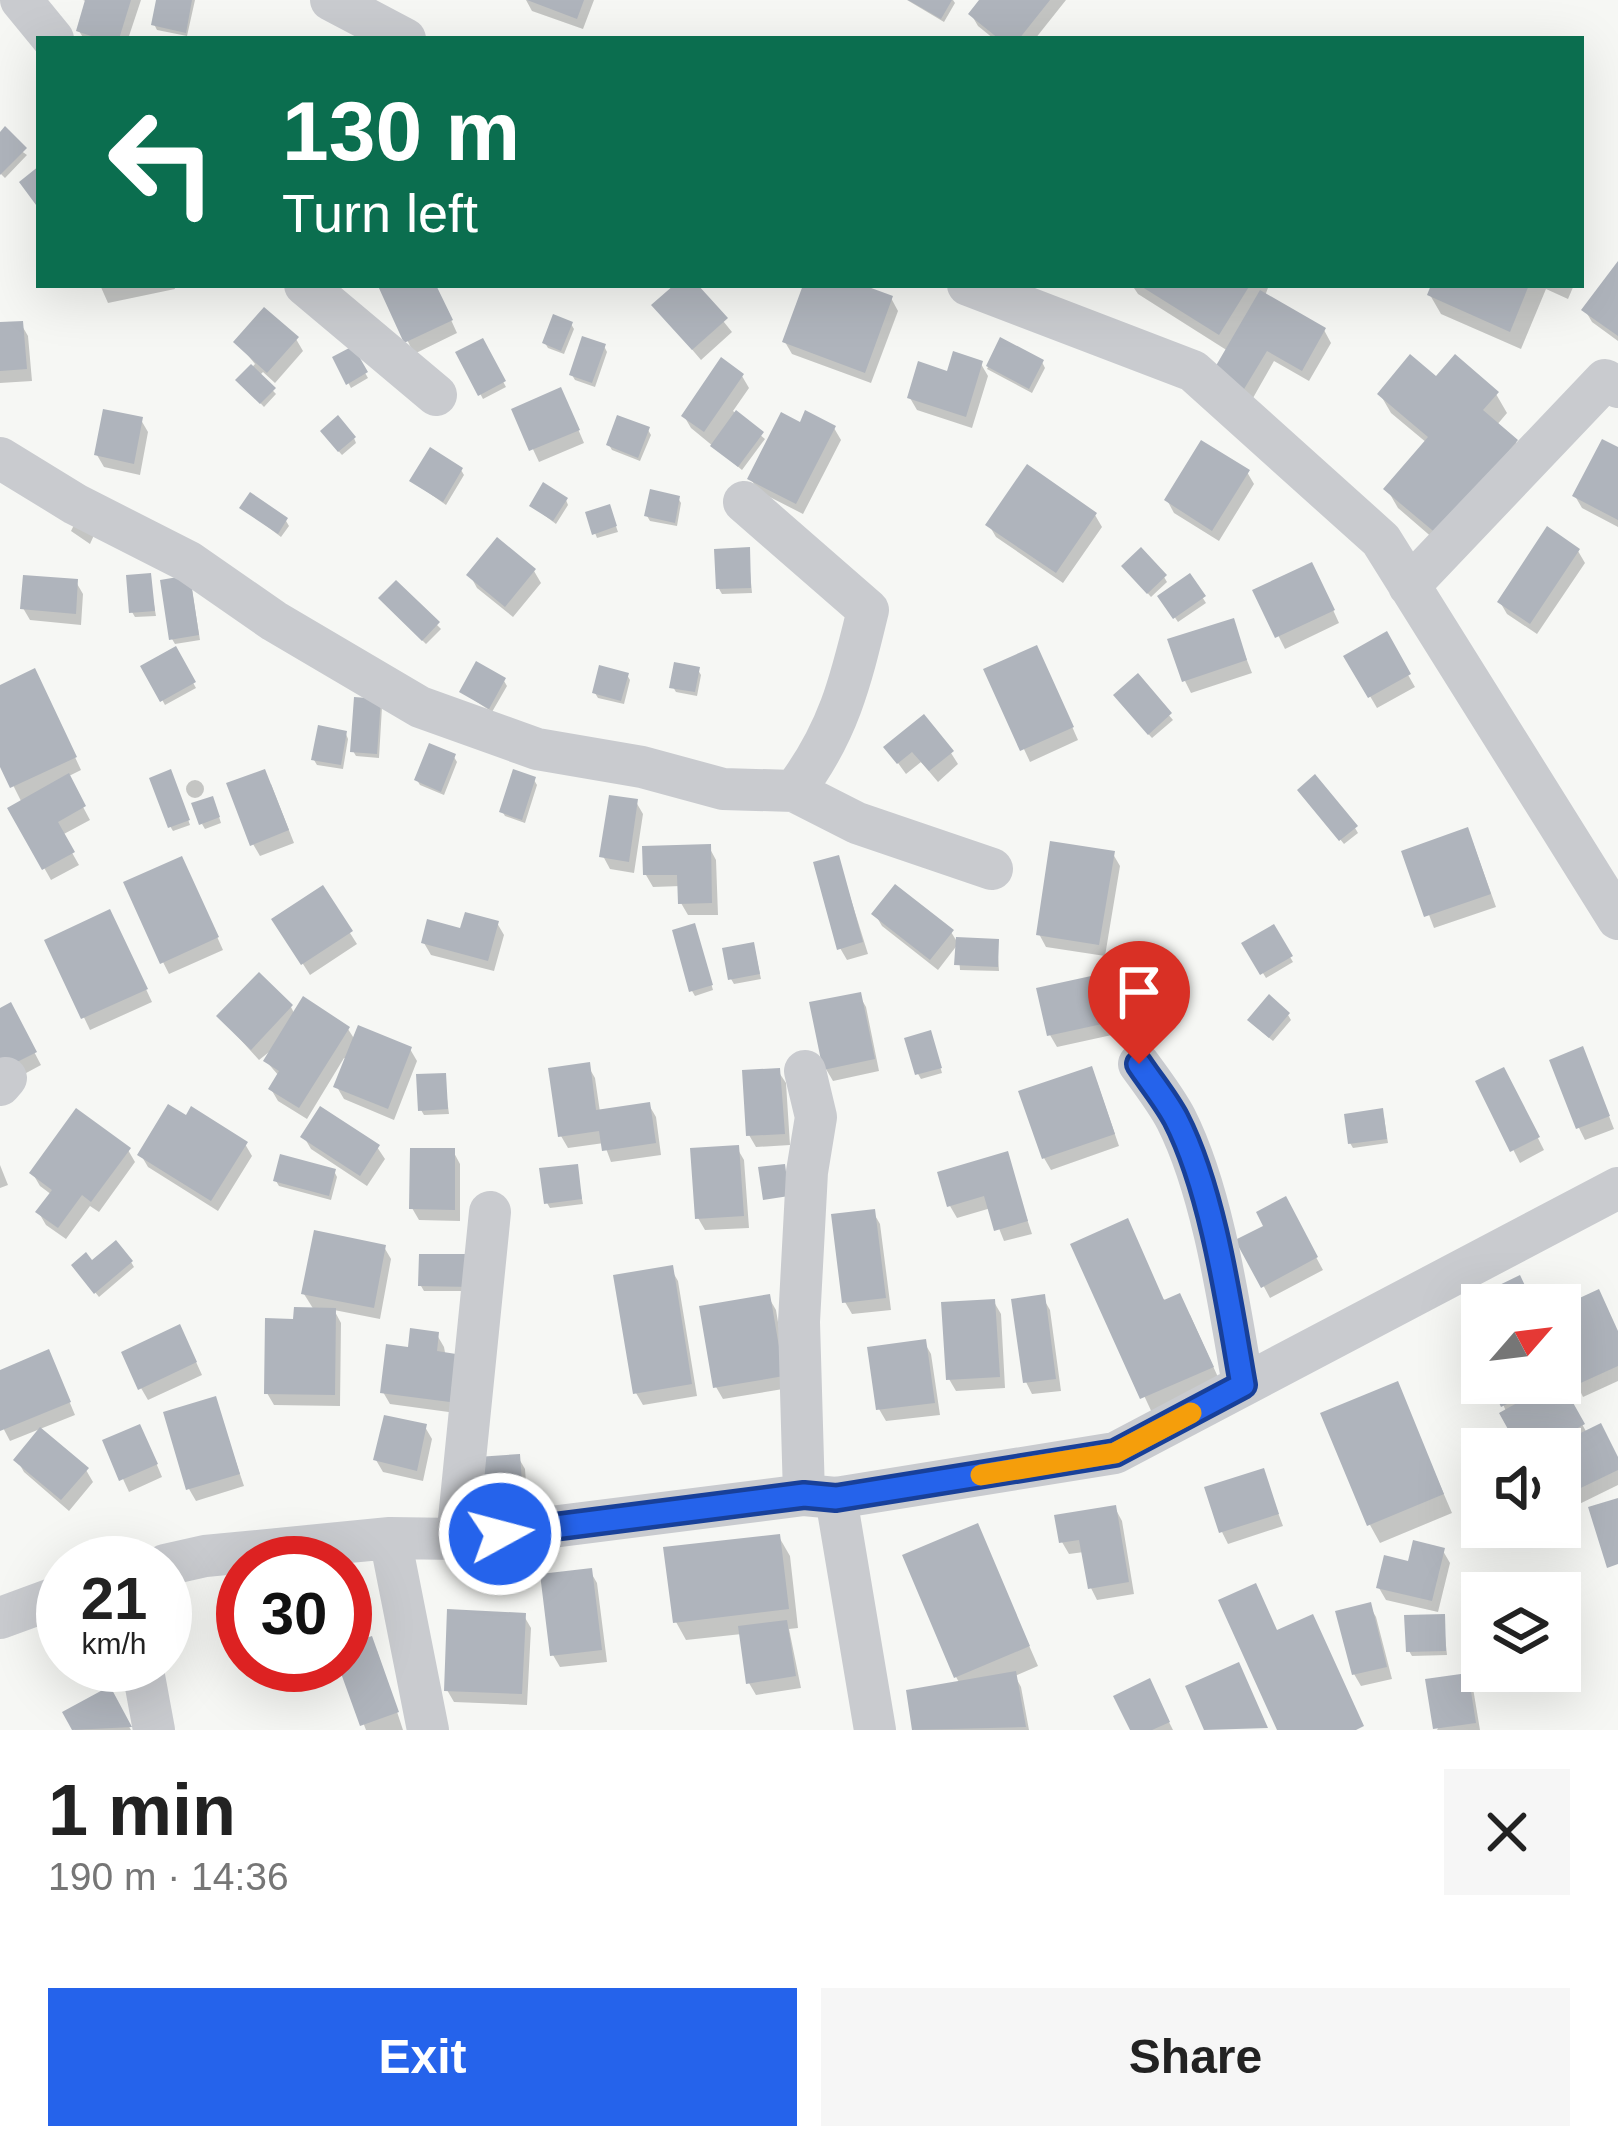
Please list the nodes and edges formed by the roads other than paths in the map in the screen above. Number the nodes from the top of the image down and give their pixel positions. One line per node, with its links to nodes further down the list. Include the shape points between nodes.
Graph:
1 (21, 0): 3 (street)
2 (331, 0): 4 (street)
3 (50, 36)
4 (399, 36)
5 (308, 288): 8 (street)
6 (976, 288): 11 (street, via 1193,371 1381,541)
7 (1618, 386): 11 (street, via 1605,380)
8 (436, 395)
9 (0, 458): 12 (street, via 189,562 420,707 536,749 723,789)
10 (744, 502): 12 (street, via 868,610 847,698)
11 (1409, 586): 14 (street)
12 (794, 790): 13 (street, via 856,823)
13 (992, 869)
14 (1618, 919)
15 (1139, 1064): 19 (street, via 1193,1157)
16 (805, 1071): 20 (street, via 816,1117 799,1322)
17 (1618, 1188): 19 (street)
18 (490, 1212): 22 (street)
19 (1243, 1385): 20 (street, via 1115,1453)
20 (820, 1497): 22 (street); 29 (street)
21 (390, 1538): 22 (street); 23 (street); 28 (street)
22 (457, 1539)
23 (192, 1559)
24 (36, 1605): 25 (street)
25 (0, 1618)
26 (147, 1692): 27 (street)
27 (154, 1730)
28 (428, 1730)
29 (874, 1730)

